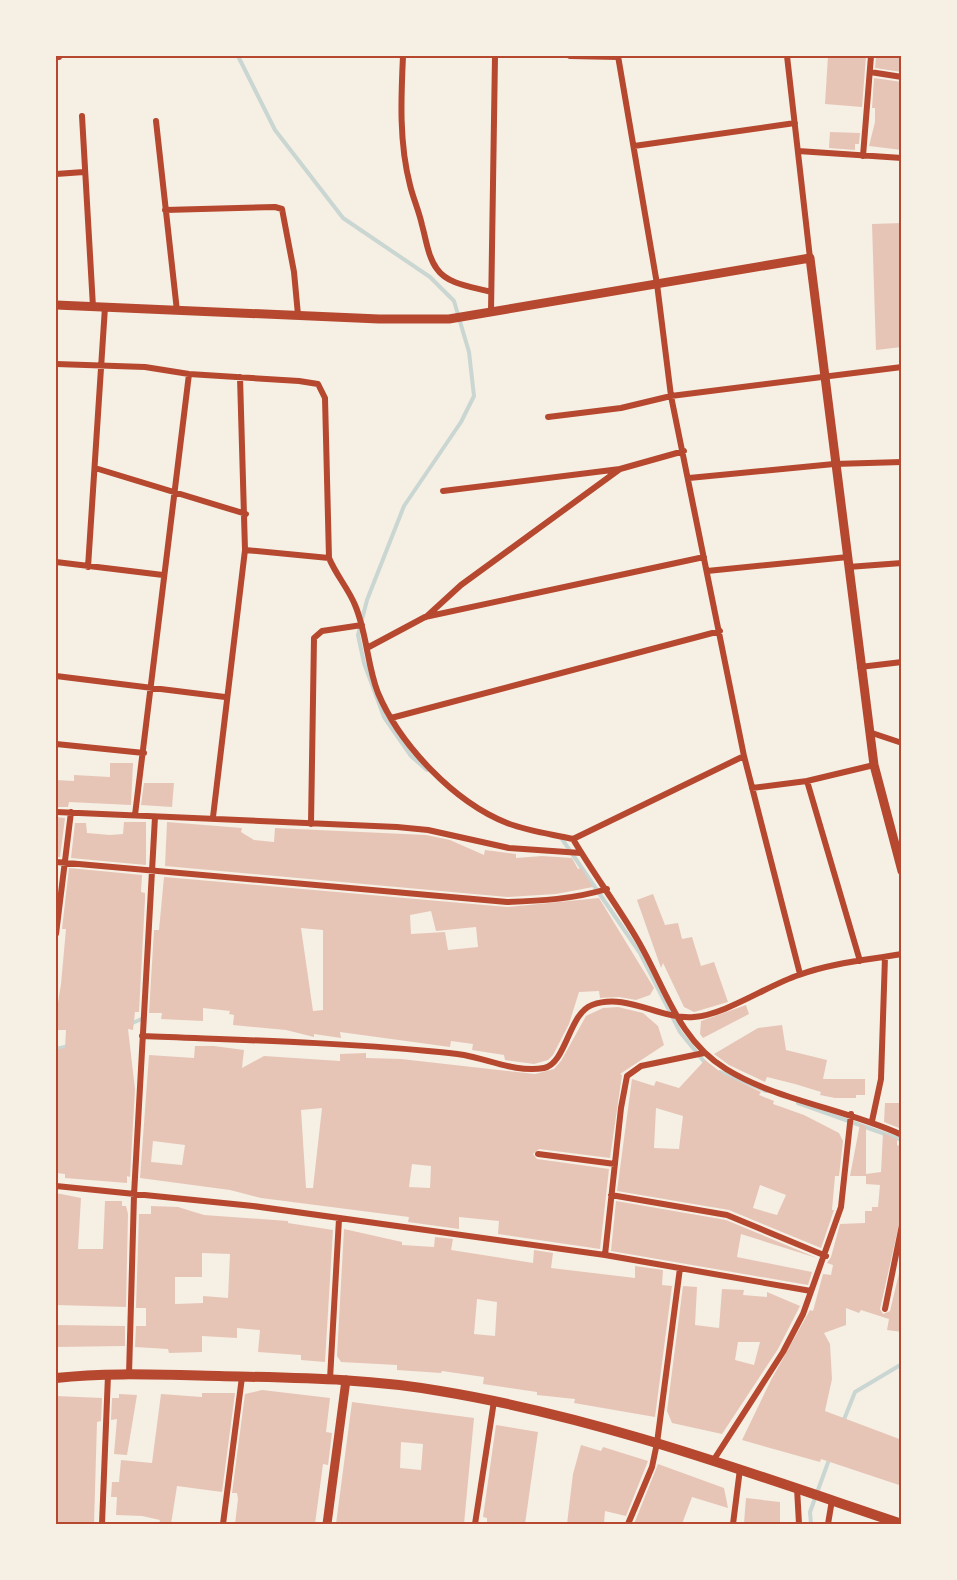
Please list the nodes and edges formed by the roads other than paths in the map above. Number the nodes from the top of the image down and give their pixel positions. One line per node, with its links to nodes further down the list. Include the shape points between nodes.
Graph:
1 (404, 56): 21 (street, via 400,102 404,152 431,256 436,269 445,277)
2 (495, 56): 21 (street)
3 (570, 56): 4 (street)
4 (618, 56): 12 (street)
5 (787, 56): 11 (street)
6 (871, 56): 7 (street)
7 (870, 72): 8 (street); 14 (street)
8 (902, 78)
9 (82, 116): 16 (street)
10 (156, 121): 18 (street)
11 (795, 123): 12 (street); 13 (street)
12 (634, 146): 20 (street)
13 (798, 151): 14 (street); 19 (street)
14 (863, 156): 15 (street)
15 (902, 158)
16 (84, 172): 17 (street); 23 (street)
17 (56, 174)
18 (165, 210): 25 (street); 27 (street, via 282,209)
19 (810, 258): 20 (street); 32 (street)
20 (657, 284): 26 (street); 34 (street)
21 (491, 292): 26 (street)
22 (56, 305): 23 (street)
23 (93, 307): 24 (street)
24 (105, 307): 25 (street); 29 (street)
25 (177, 311): 27 (street)
26 (491, 312): 27 (street, via 449,319)
27 (298, 315)
28 (56, 364): 29 (street)
29 (100, 367): 31 (street); 39 (street)
30 (902, 367): 32 (street)
31 (189, 374): 33 (street); 43 (street)
32 (825, 376): 34 (street); 38 (street)
33 (240, 377): 44 (street); 48 (street, via 311,382 323,390)
34 (671, 396): 35 (street, via 621,408); 36 (street)
35 (548, 417)
36 (684, 451): 40 (street); 41 (street)
37 (902, 462): 38 (street)
38 (834, 464): 41 (street); 46 (street)
39 (94, 468): 43 (street); 51 (street)
40 (620, 469): 42 (street); 55 (street, via 460,585)
41 (689, 478): 47 (street)
42 (443, 491)
43 (175, 492): 44 (street); 54 (street)
44 (246, 514): 45 (street)
45 (244, 550): 48 (street); 63 (street)
46 (848, 556): 52 (street); 53 (street)
47 (704, 557): 53 (street); 55 (street)
48 (329, 558): 56 (street)
49 (56, 562): 51 (street)
50 (902, 563): 52 (street)
51 (88, 567): 54 (street)
52 (848, 567): 60 (street)
53 (707, 571): 57 (street)
54 (163, 575): 62 (street)
55 (425, 617): 58 (street)
56 (362, 625): 58 (street); 78 (street, via 322,631 314,638)
57 (720, 631): 64 (street); 69 (street)
58 (367, 648): 64 (street, via 377,691)
59 (902, 662): 60 (street)
60 (860, 668): 65 (street)
61 (56, 676): 62 (street)
62 (150, 688): 63 (street); 68 (street)
63 (225, 697): 77 (street)
64 (391, 718): 79 (street, via 412,751 489,814 516,826)
65 (869, 732): 66 (street); 70 (street)
66 (902, 743)
67 (56, 744): 68 (street)
68 (144, 753): 75 (street)
69 (744, 756): 72 (street); 79 (street)
70 (874, 765): 71 (street); 84 (street)
71 (807, 781): 72 (street); 89 (street)
72 (752, 788): 90 (street)
73 (56, 812): 74 (street)
74 (70, 812): 75 (street); 82 (street)
75 (135, 815): 76 (street)
76 (154, 817): 77 (street); 83 (street)
77 (213, 817): 78 (street)
78 (310, 824): 80 (street, via 428,830 509,848)
79 (573, 839): 80 (street)
80 (581, 852): 85 (street)
81 (56, 862): 82 (street)
82 (65, 863): 83 (street); 86 (street)
83 (151, 869): 85 (street, via 507,902 586,895); 92 (street)
84 (902, 871)
85 (606, 889): 91 (street, via 637,939)
86 (56, 934)
87 (902, 954): 88 (street)
88 (885, 957): 89 (street); 95 (street, via 880,1079)
89 (860, 961): 90 (street)
90 (800, 974): 91 (street, via 714,1012)
91 (675, 1016): 92 (street, via 634,1004 590,1005 577,1018 550,1067 525,1069 463,1054 365,1045); 93 (street)
92 (142, 1036): 100 (street)
93 (704, 1053): 94 (street, via 751,1081); 98 (street, via 641,1066 627,1076)
94 (851, 1114): 95 (street); 105 (street, via 841,1207)
95 (872, 1121): 96 (street)
96 (902, 1135)
97 (538, 1154): 98 (street)
98 (615, 1164): 101 (street)
99 (56, 1186): 100 (street)
100 (134, 1195): 102 (street); 112 (street)
101 (611, 1196): 104 (street); 105 (street, via 727,1215)
102 (339, 1219): 104 (street); 115 (street)
103 (902, 1225): 108 (street)
104 (605, 1255): 106 (street)
105 (826, 1256): 107 (street)
106 (680, 1268): 107 (street); 118 (street)
107 (811, 1291): 119 (street, via 783,1352)
108 (885, 1309)
109 (56, 1374): 111 (main road)
110 (108, 1375): 111 (main road); 112 (main road); 124 (street)
111 (76, 1376): 114 (main road)
112 (129, 1376): 113 (main road)
113 (242, 1377): 115 (main road); 125 (street)
114 (56, 1378)
115 (330, 1379): 116 (main road)
116 (346, 1380): 117 (main road); 126 (street)
117 (494, 1401): 118 (main road); 127 (street)
118 (657, 1443): 119 (main road); 128 (street, via 652,1467)
119 (713, 1461): 120 (main road)
120 (740, 1469): 121 (main road); 129 (street)
121 (797, 1488): 122 (main road); 130 (street)
122 (829, 1499): 123 (main road); 131 (street)
123 (901, 1522)
124 (102, 1524)
125 (223, 1524)
126 (327, 1524)
127 (475, 1524)
128 (628, 1524)
129 (733, 1524)
130 (799, 1524)
131 (828, 1524)

